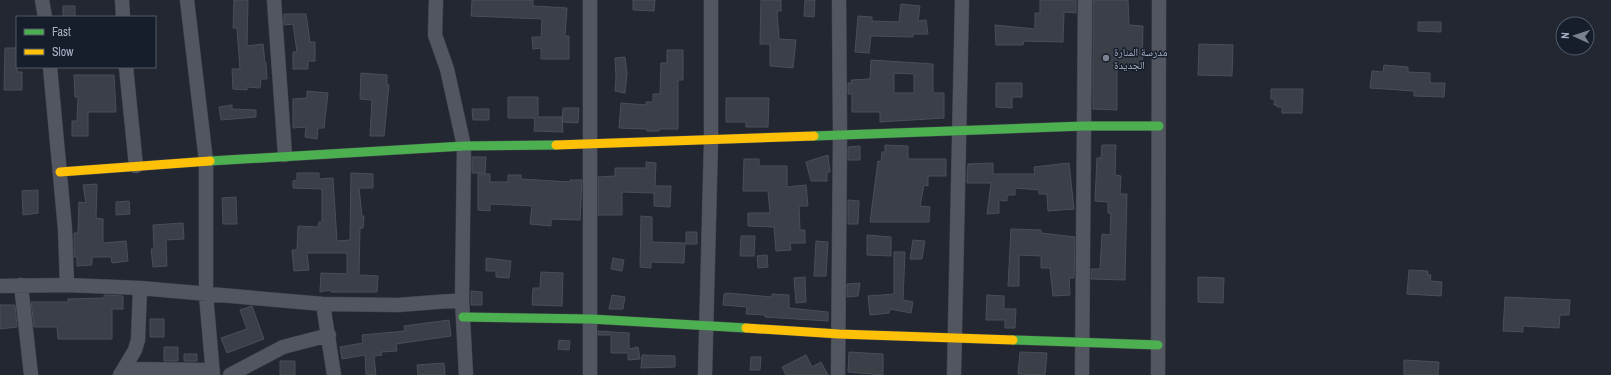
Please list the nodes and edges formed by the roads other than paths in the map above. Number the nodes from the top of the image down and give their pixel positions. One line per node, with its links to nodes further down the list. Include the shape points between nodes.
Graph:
1 (42, 0): 12 (street)
2 (122, 0): 13 (street)
3 (188, 0): 24 (street)
4 (274, 0): 23 (street)
5 (436, 0): 22 (street, via 435,35 447,69)
6 (590, 0): 21 (street)
7 (711, 0): 20 (street)
8 (839, 0): 19 (street)
9 (962, 0): 18 (street)
10 (1085, 0): 16 (street)
11 (1159, 0): 17 (street)
12 (45, 16)
13 (123, 16)
14 (50, 68): 26 (street)
15 (126, 68): 25 (street)
16 (1084, 126): 17 (street); 18 (street); 40 (street)
17 (1159, 126): 41 (street)
18 (960, 131): 19 (street); 39 (street)
19 (840, 135): 20 (street); 37 (street)
20 (711, 141): 21 (street); 36 (street)
21 (591, 145): 22 (street); 35 (street)
22 (464, 146): 23 (street); 32 (street)
23 (285, 155): 24 (street)
24 (206, 161): 25 (street); 31 (street)
25 (136, 166): 26 (street)
26 (60, 172): 27 (street)
27 (67, 284): 28 (street); 30 (street)
28 (21, 285): 29 (street); 44 (street)
29 (0, 286)
30 (140, 288): 31 (street); 42 (street, via 138,340)
31 (206, 295): 33 (street); 43 (street)
32 (462, 300): 33 (street, via 398,305); 34 (street)
33 (323, 304): 38 (street)
34 (463, 317): 35 (street); 47 (street)
35 (591, 319): 36 (street); 48 (street)
36 (705, 327): 37 (street); 49 (street)
37 (839, 334): 39 (street); 50 (street)
38 (329, 335): 45 (street, via 283,347); 46 (street)
39 (955, 338): 40 (street); 51 (street)
40 (1082, 341): 41 (street); 52 (street)
41 (1158, 345): 53 (street)
42 (122, 372): 43 (street)
43 (212, 373)
44 (31, 375)
45 (230, 375)
46 (334, 375)
47 (466, 375)
48 (590, 375)
49 (705, 375)
50 (838, 375)
51 (954, 375)
52 (1082, 375)
53 (1158, 375)

